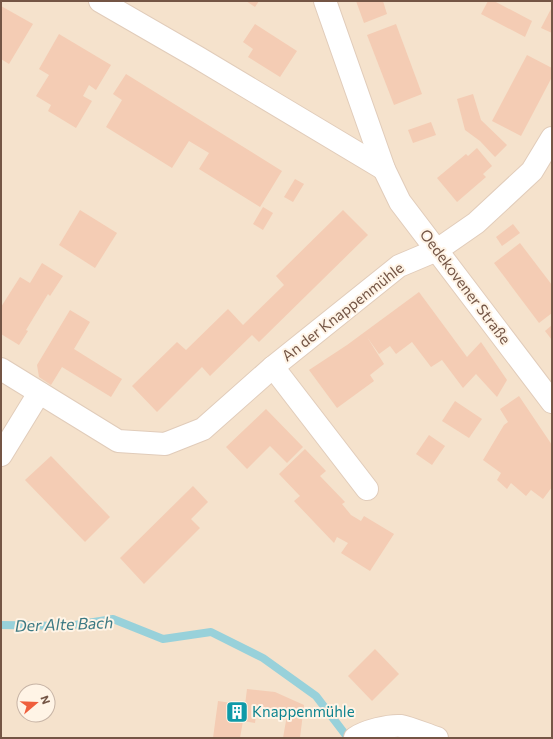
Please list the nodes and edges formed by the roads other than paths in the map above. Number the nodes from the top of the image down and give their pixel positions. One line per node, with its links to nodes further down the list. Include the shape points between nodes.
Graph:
1 (100, 1): 4 (street)
2 (325, 1): 4 (street, Oedekovener Straße)
3 (552, 138): 5 (street, An der Knappenmühle, via 532,171 476,223)
4 (384, 169): 5 (street, Oedekovener Straße, via 400,202)
5 (437, 250): 6 (street, An der Knappenmühle, via 398,266); 9 (street, Oedekovener Straße)
6 (273, 367): 8 (street, An der Knappenmühle, via 202,429 165,444 118,441); 11 (street, An der Knappenmühle)
7 (1, 369): 8 (street, An der Knappenmühle)
8 (39, 393): 10 (street)
9 (552, 402)
10 (1, 455)
11 (367, 489)
12 (358, 736): 13 (street, via 376,729 400,726)
13 (437, 738)

